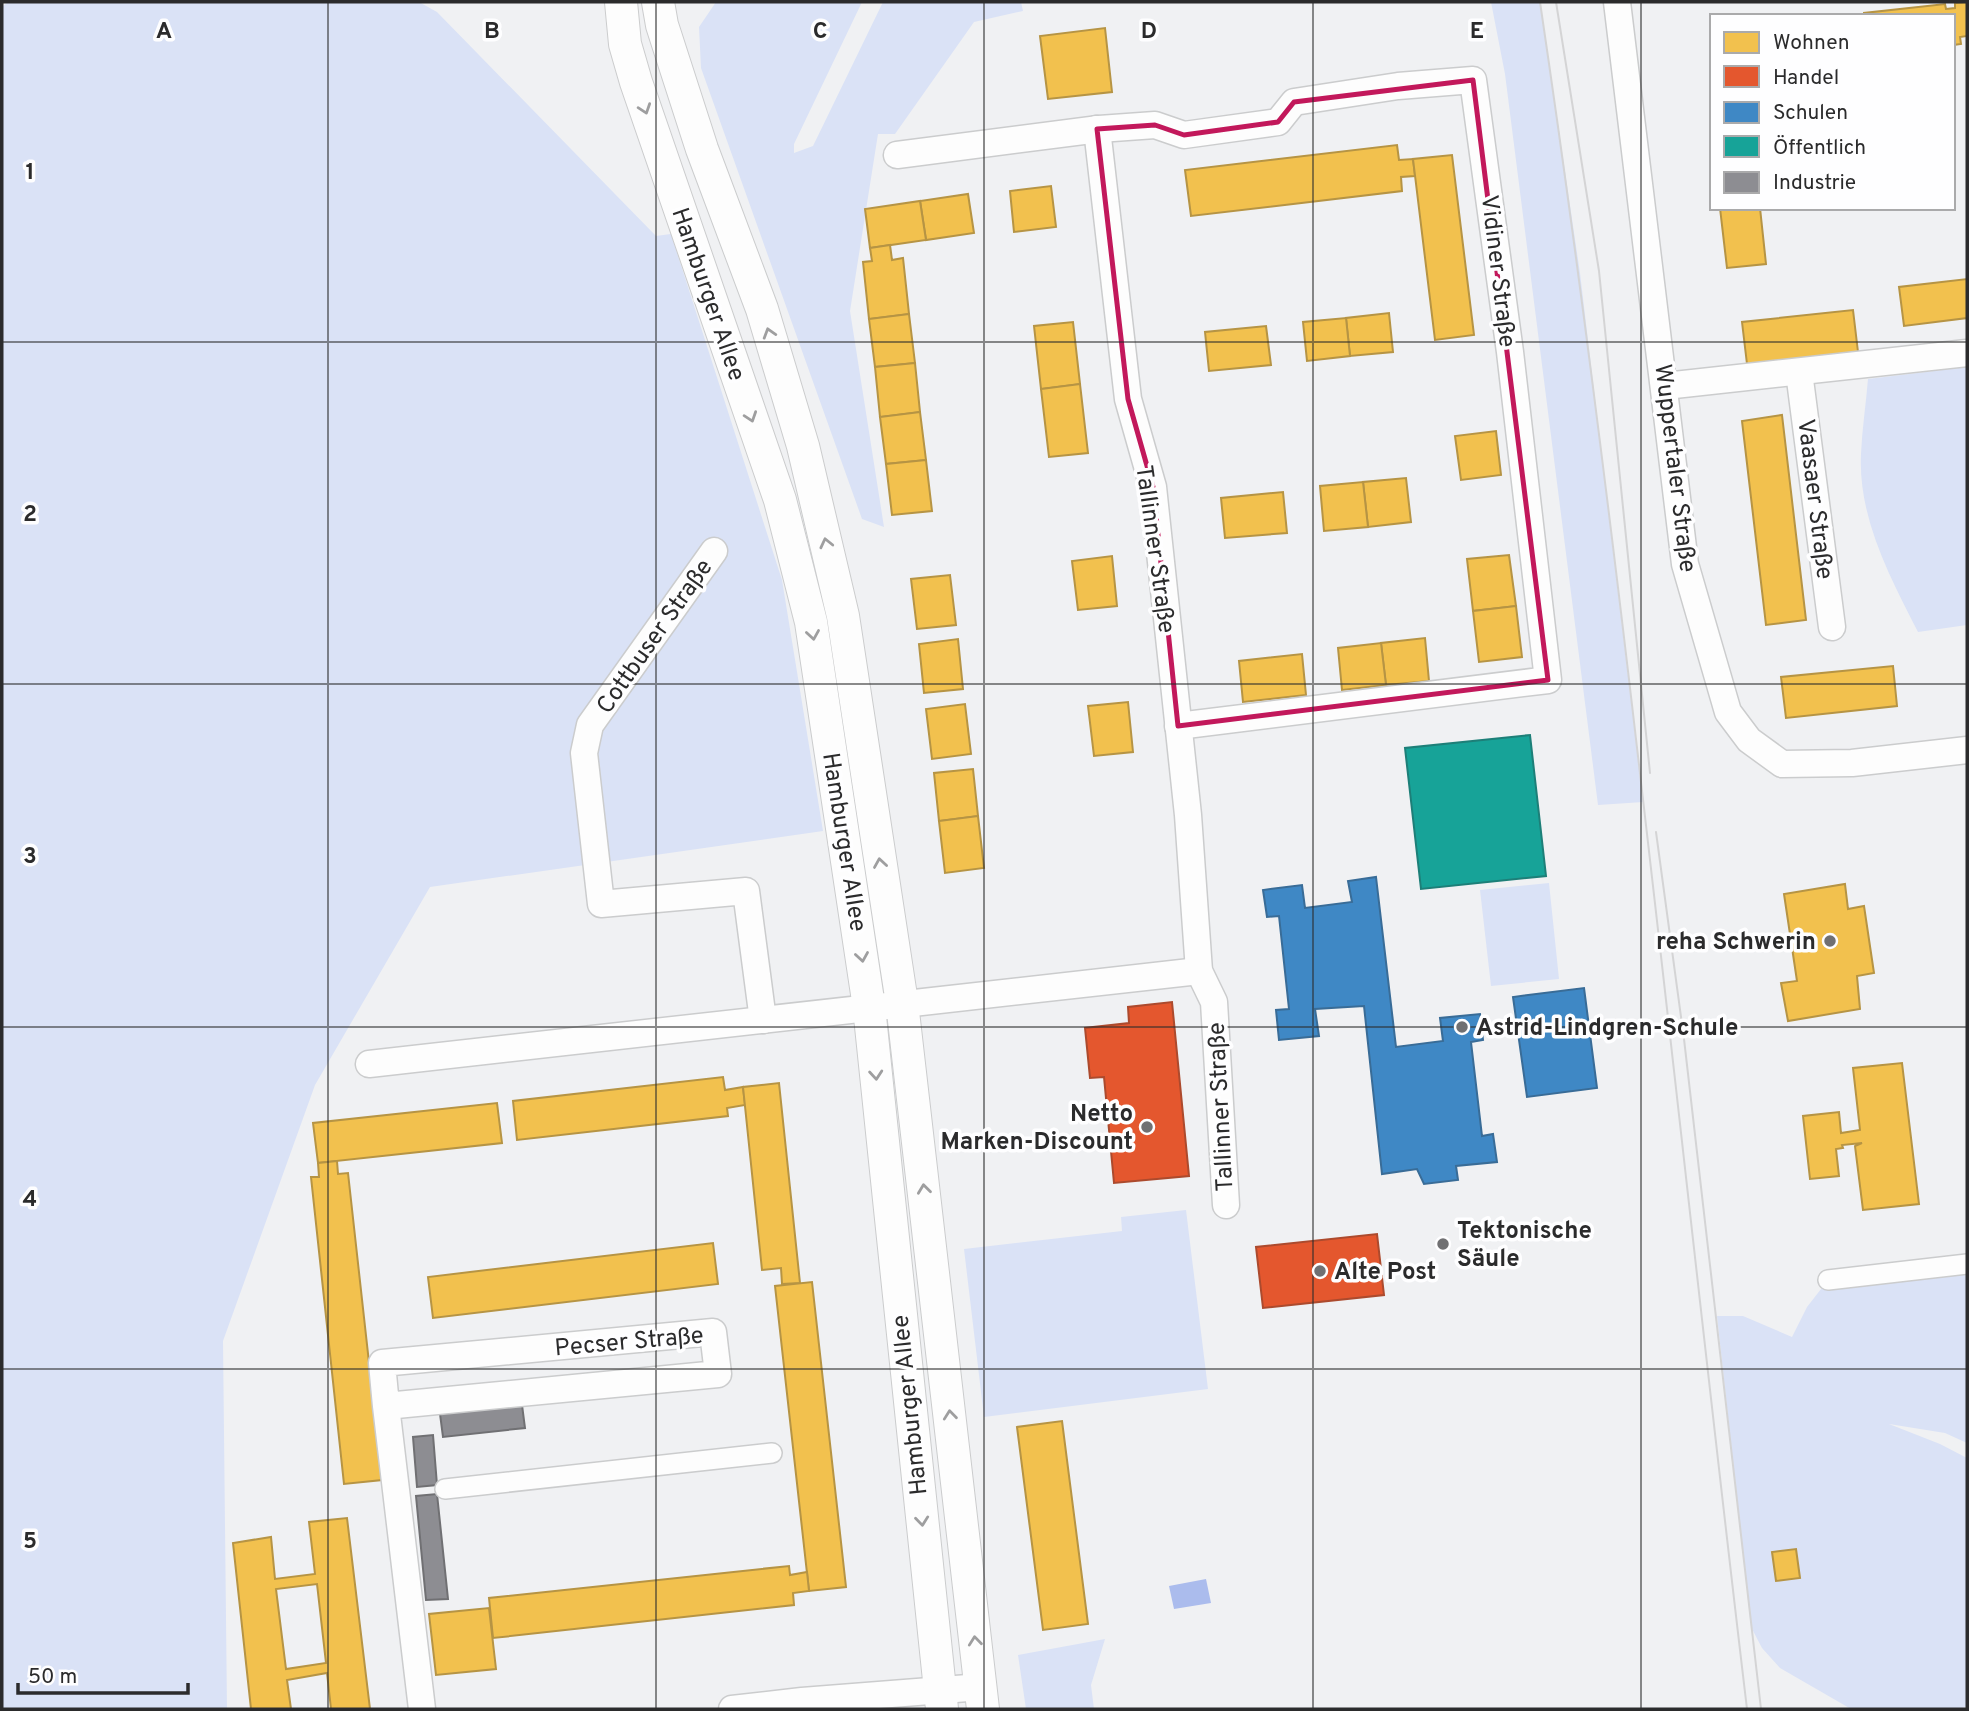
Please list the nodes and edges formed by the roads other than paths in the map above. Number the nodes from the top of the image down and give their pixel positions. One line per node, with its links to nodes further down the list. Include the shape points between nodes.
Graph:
1 (597, 2): 6 (street)
2 (621, 2): 6 (street, Hamburger Allee)
3 (657, 2): 7 (street, Hamburger Allee)
4 (682, 2): 7 (street)
5 (1616, 2): 12 (street, Wuppertaler Straße)
6 (625, 44): 19 (street, Hamburger Allee, one-way to 19, via 780,500 811,622)
7 (674, 59): 18 (street, Hamburger Allee, one-way to 7, via 843,617 803,446 762,309)
8 (1097, 129): 9 (street, Vidiner Straße); 15 (street, Tallinner Straße, via 1128,399 1153,487); 15 (street, Vidiner Straße, via 1155,125 1184,135 1278,121 1294,102 1473,80 1489,194 1548,680)
9 (897, 155)
10 (1967, 353): 11 (street)
11 (1799, 372): 12 (street); 14 (street, Vaasaer Straße)
12 (1665, 386): 16 (street, Wuppertaler Straße, via 1685,565 1728,712 1749,740 1782,764 1852,763)
13 (714, 551): 20 (street, Cottbuser Straße, via 590,725 584,753 601,904 746,891)
14 (1832, 627)
15 (1178, 726): 17 (street, Tallinner Straße)
16 (1967, 750)
17 (1199, 971): 18 (street); 22 (street, Tallinner Straße, via 1214,1002)
18 (902, 1003): 19 (street); 28 (street, Hamburger Allee, one-way to 18)
19 (869, 1007): 20 (street); 29 (street, Hamburger Allee, one-way to 29)
20 (763, 1020): 21 (street)
21 (369, 1064)
22 (1226, 1205)
23 (1967, 1264): 24 (street)
24 (1828, 1280)
25 (386, 1406): 25 (street, Pecser Straße, via 718,1374 713,1332 382,1363); 30 (street, Pecser Straße)
26 (772, 1453): 27 (street)
27 (445, 1489)
28 (982, 1698): 29 (street)
29 (941, 1700): 31 (street)
30 (422, 1709)
31 (732, 1709)

